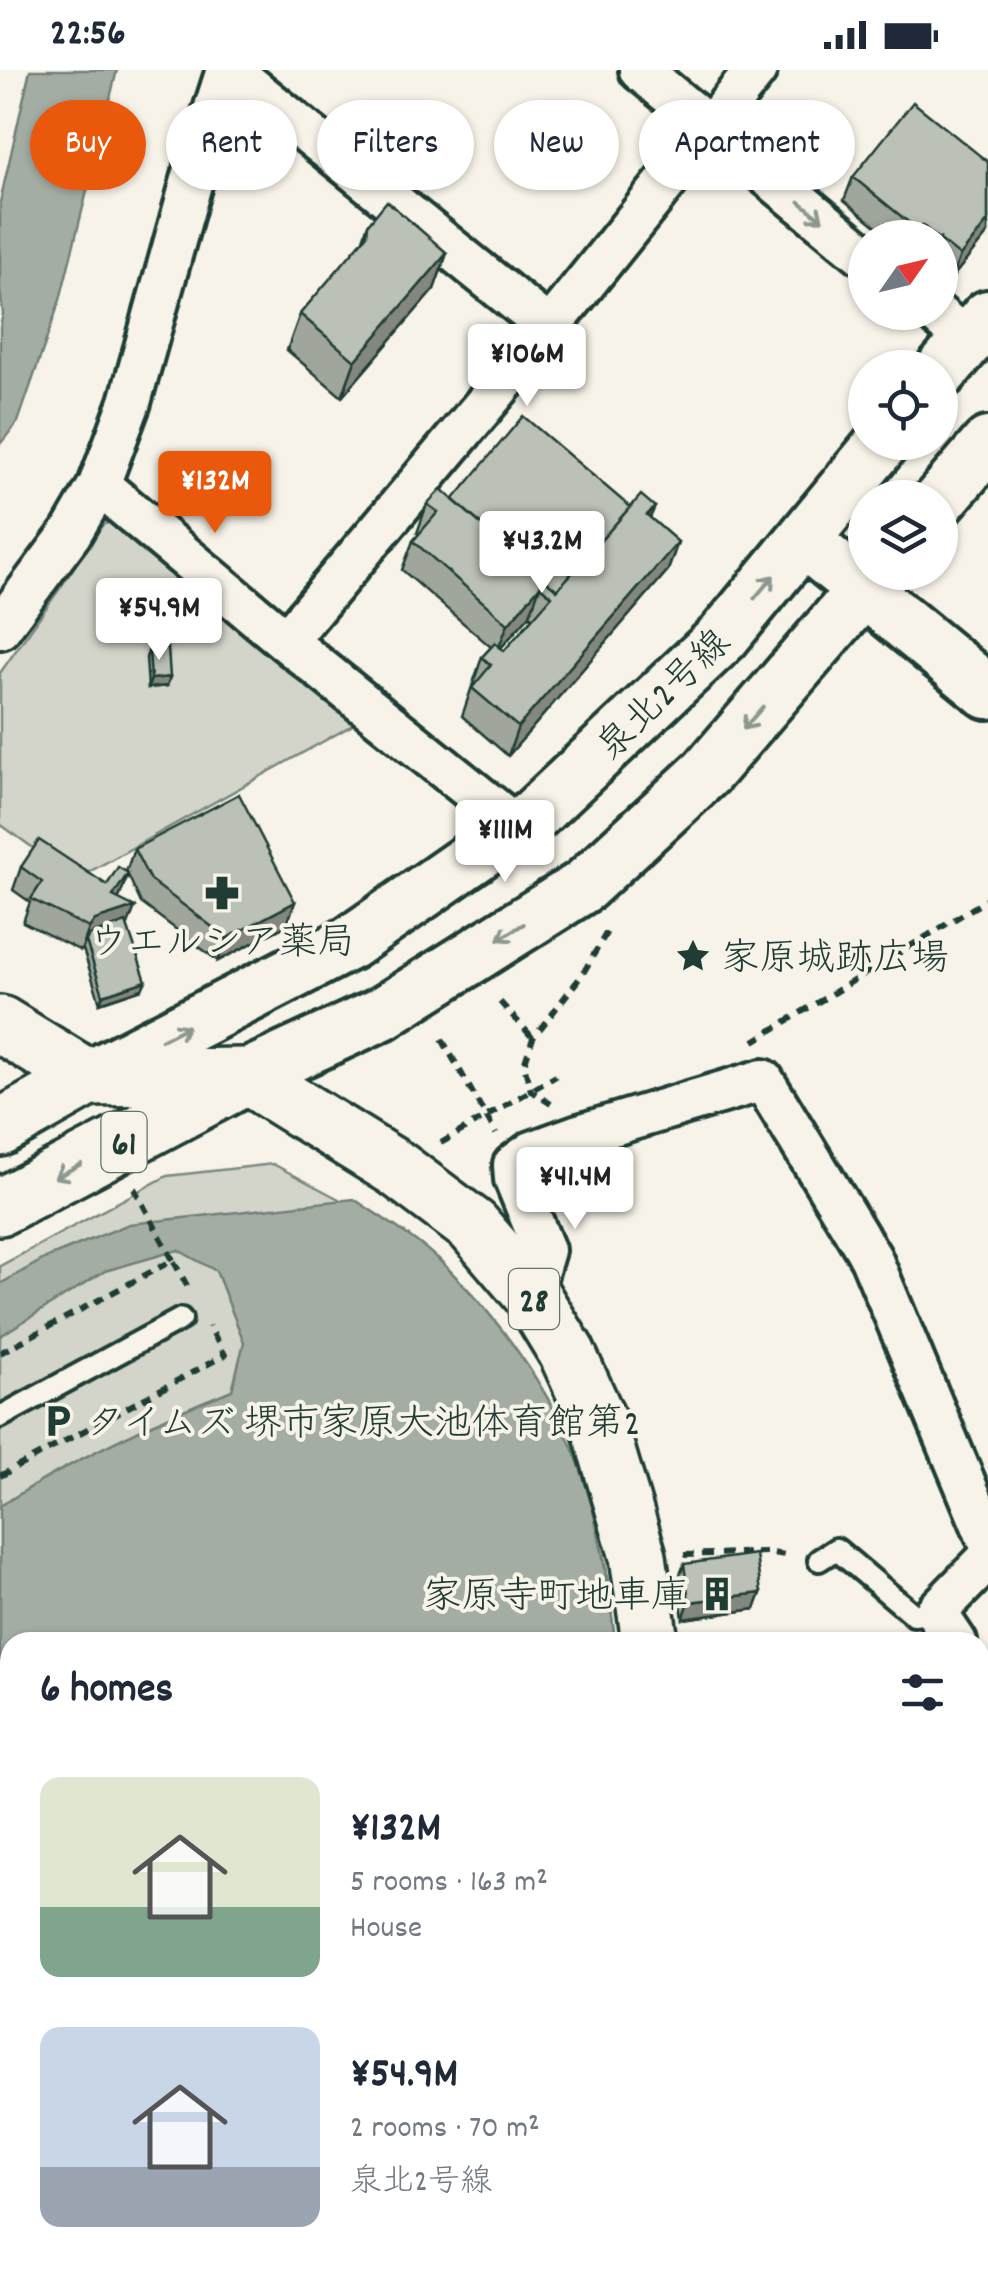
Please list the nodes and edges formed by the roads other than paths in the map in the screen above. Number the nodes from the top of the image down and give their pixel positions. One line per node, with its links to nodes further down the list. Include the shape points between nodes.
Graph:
1 (228, 70): 9 (street); 13 (street)
2 (640, 70): 4 (street)
3 (756, 70): 5 (street)
4 (676, 100)
5 (731, 100)
6 (658, 190): 9 (street)
7 (785, 190): 8 (street, one-way to 8)
8 (848, 242)
9 (549, 328): 19 (street)
10 (988, 444): 12 (street)
11 (868, 460): 14 (street, 泉北2号線)
12 (957, 480)
13 (99, 485): 18 (street); 19 (street)
14 (803, 540): 15 (street); 21 (street, 泉北2号線, one-way to 14, via 723,637)
15 (848, 568)
16 (864, 590): 23 (street, 泉北2号線, one-way to 23, via 707,772 584,886 381,1014)
17 (880, 590): 20 (street)
18 (0, 628)
19 (286, 641): 21 (street)
20 (988, 692)
21 (516, 827): 24 (street, 泉北2号線, one-way to 21, via 350,942)
22 (0, 1024): 24 (main road)
23 (247, 1076): 24 (main road); 26 (main road, 61, one-way to 26); 27 (main road, 28, via 397,1169 473,1226)
24 (88, 1078): 25 (main road, 61)
25 (0, 1128)
26 (0, 1207)
27 (531, 1294): 30 (street, via 544,1250 514,1165 576,1136 763,1080 871,1258); 34 (main road, 28, via 598,1422 638,1556)
28 (181, 1319): 29 (lane)
29 (0, 1418)
30 (988, 1539)
31 (988, 1558): 33 (street)
32 (818, 1560): 33 (lane, via 836,1549 914,1615)
33 (946, 1627)
34 (649, 1632)

